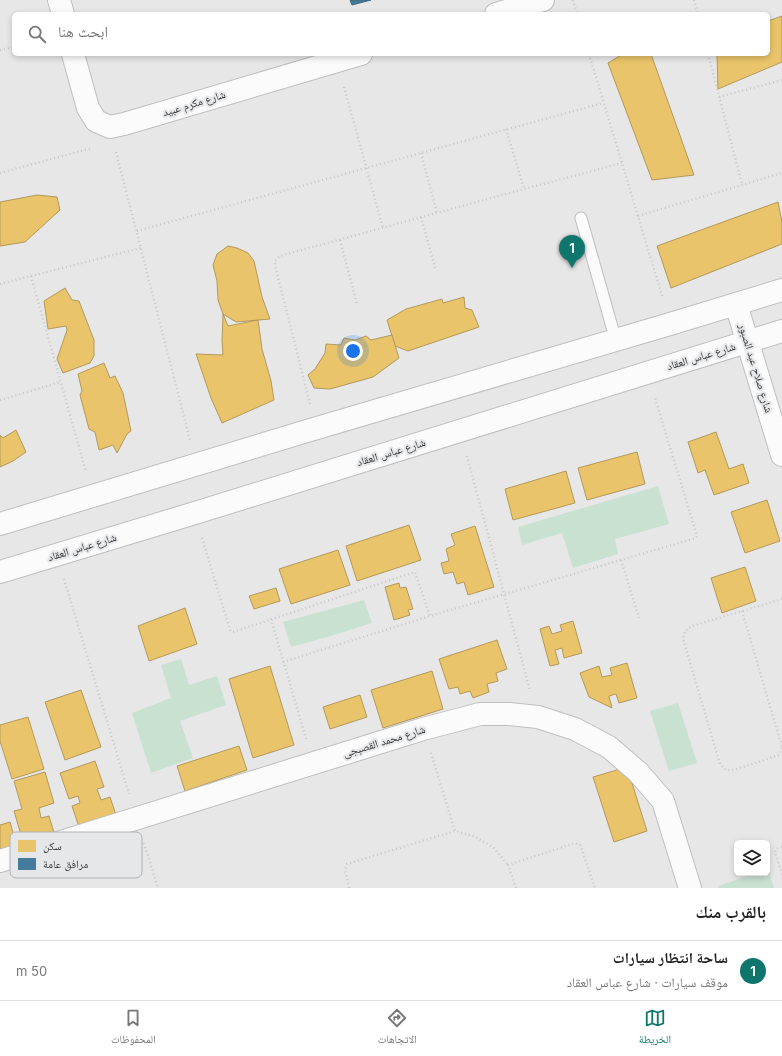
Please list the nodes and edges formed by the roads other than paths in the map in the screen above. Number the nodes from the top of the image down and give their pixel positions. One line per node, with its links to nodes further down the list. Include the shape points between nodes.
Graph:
1 (59, 0): 3 (street)
2 (543, 0): 4 (street)
3 (62, 12)
4 (503, 12)
5 (74, 56): 6 (street, شارع مكرم عبيد, via 88,108 96,121 112,134 124,124)
6 (354, 56)
7 (581, 218): 11 (lane)
8 (782, 290): 9 (street)
9 (736, 304): 11 (street); 12 (street, شارع صلاح عبد الصبور)
10 (782, 331): 12 (street, شارع عباس العقاد)
11 (616, 341): 14 (street)
12 (748, 341): 13 (street, شارع صلاح عبد الصبور); 15 (street, شارع عباس العقاد)
13 (782, 455)
14 (0, 524)
15 (0, 572)
16 (92, 832): 19 (street, شارع محمد القصبجى, via 423,729 480,714 509,714 538,718 575,729 609,747 638,772 663,801)
17 (10, 858): 18 (street, شارع محمد القصبجى)
18 (0, 861)
19 (690, 888)

